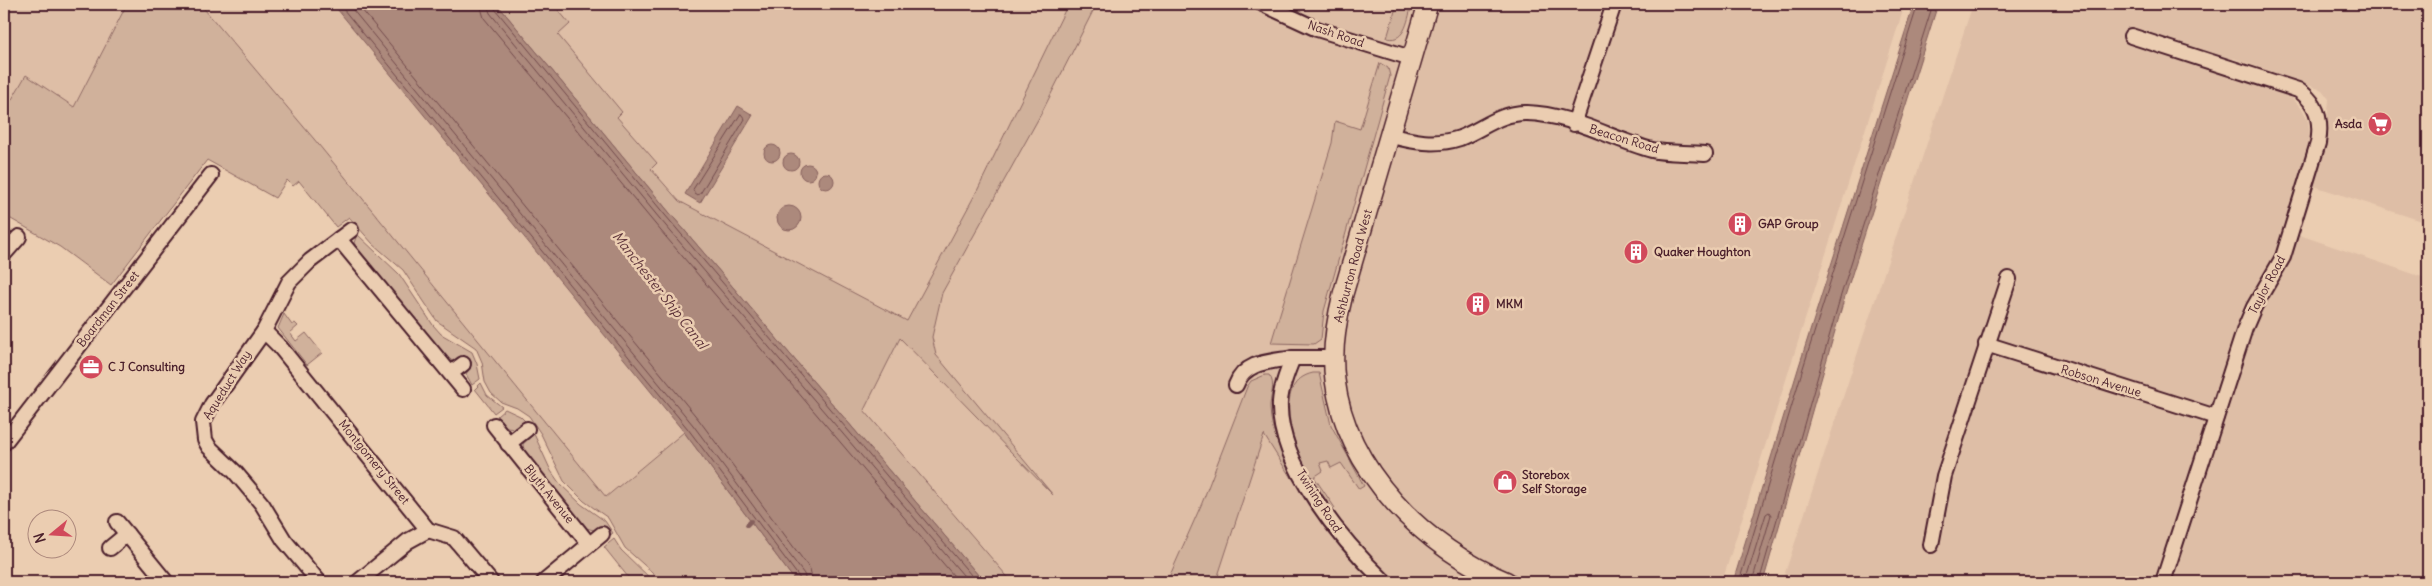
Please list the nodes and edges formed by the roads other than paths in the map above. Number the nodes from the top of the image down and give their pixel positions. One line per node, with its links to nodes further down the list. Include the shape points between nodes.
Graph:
1 (1263, 4): 5 (street, Nash Road, via 1317,28)
2 (1428, 4): 5 (main road, Ashburton Road West)
3 (1614, 4): 6 (street, Beacon Road)
4 (2131, 36): 23 (street, Taylor Road, via 2290,86 2304,94 2316,109 2320,135 2283,257 2245,328)
5 (1411, 58): 7 (main road, Ashburton Road West)
6 (1574, 124): 7 (street, Beacon Road, via 1525,113 1499,118 1460,138 1447,141 1424,143); 8 (street, Beacon Road, via 1654,150)
7 (1389, 135): 18 (main road, Ashburton Road West, via 1343,294)
8 (1705, 154)
9 (211, 175): 26 (street, Boardman Street)
10 (351, 230): 12 (street, Aqueduct Way)
11 (19, 237): 13 (street)
12 (339, 239): 15 (street, Aqueduct Way, via 289,282); 20 (street)
13 (4, 254)
14 (2009, 279): 16 (street)
15 (264, 331): 29 (street, Montgomery Street); 36 (street, Aqueduct Way, via 206,413 204,440 262,504 284,540)
16 (1986, 344): 23 (street, Robson Avenue); 33 (street, via 1944,476)
17 (1292, 358): 18 (street); 21 (street, via 1255,365 1240,375); 40 (street, Twining Road, via 1280,402 1291,452 1327,516)
18 (1333, 358): 41 (main road, Ashburton Road West, via 1335,381 1347,425 1381,484 1409,518 1444,546)
19 (463, 364): 20 (street)
20 (451, 374): 22 (street)
21 (1236, 385)
22 (463, 389)
23 (2216, 417): 42 (street, Taylor Road)
24 (494, 425): 27 (street, Blyth Avenue)
25 (527, 429): 27 (street)
26 (4, 444)
27 (508, 444): 32 (street, Blyth Avenue)
28 (117, 522): 30 (street)
29 (428, 530): 37 (street, via 408,541); 38 (street, via 454,538)
30 (127, 534): 34 (street); 35 (street)
31 (602, 534): 32 (street)
32 (589, 544): 39 (street)
33 (1931, 545)
34 (110, 548)
35 (166, 582)
36 (319, 582)
37 (358, 582)
38 (491, 582)
39 (544, 582)
40 (1385, 582)
41 (1507, 582)
42 (2163, 582)

